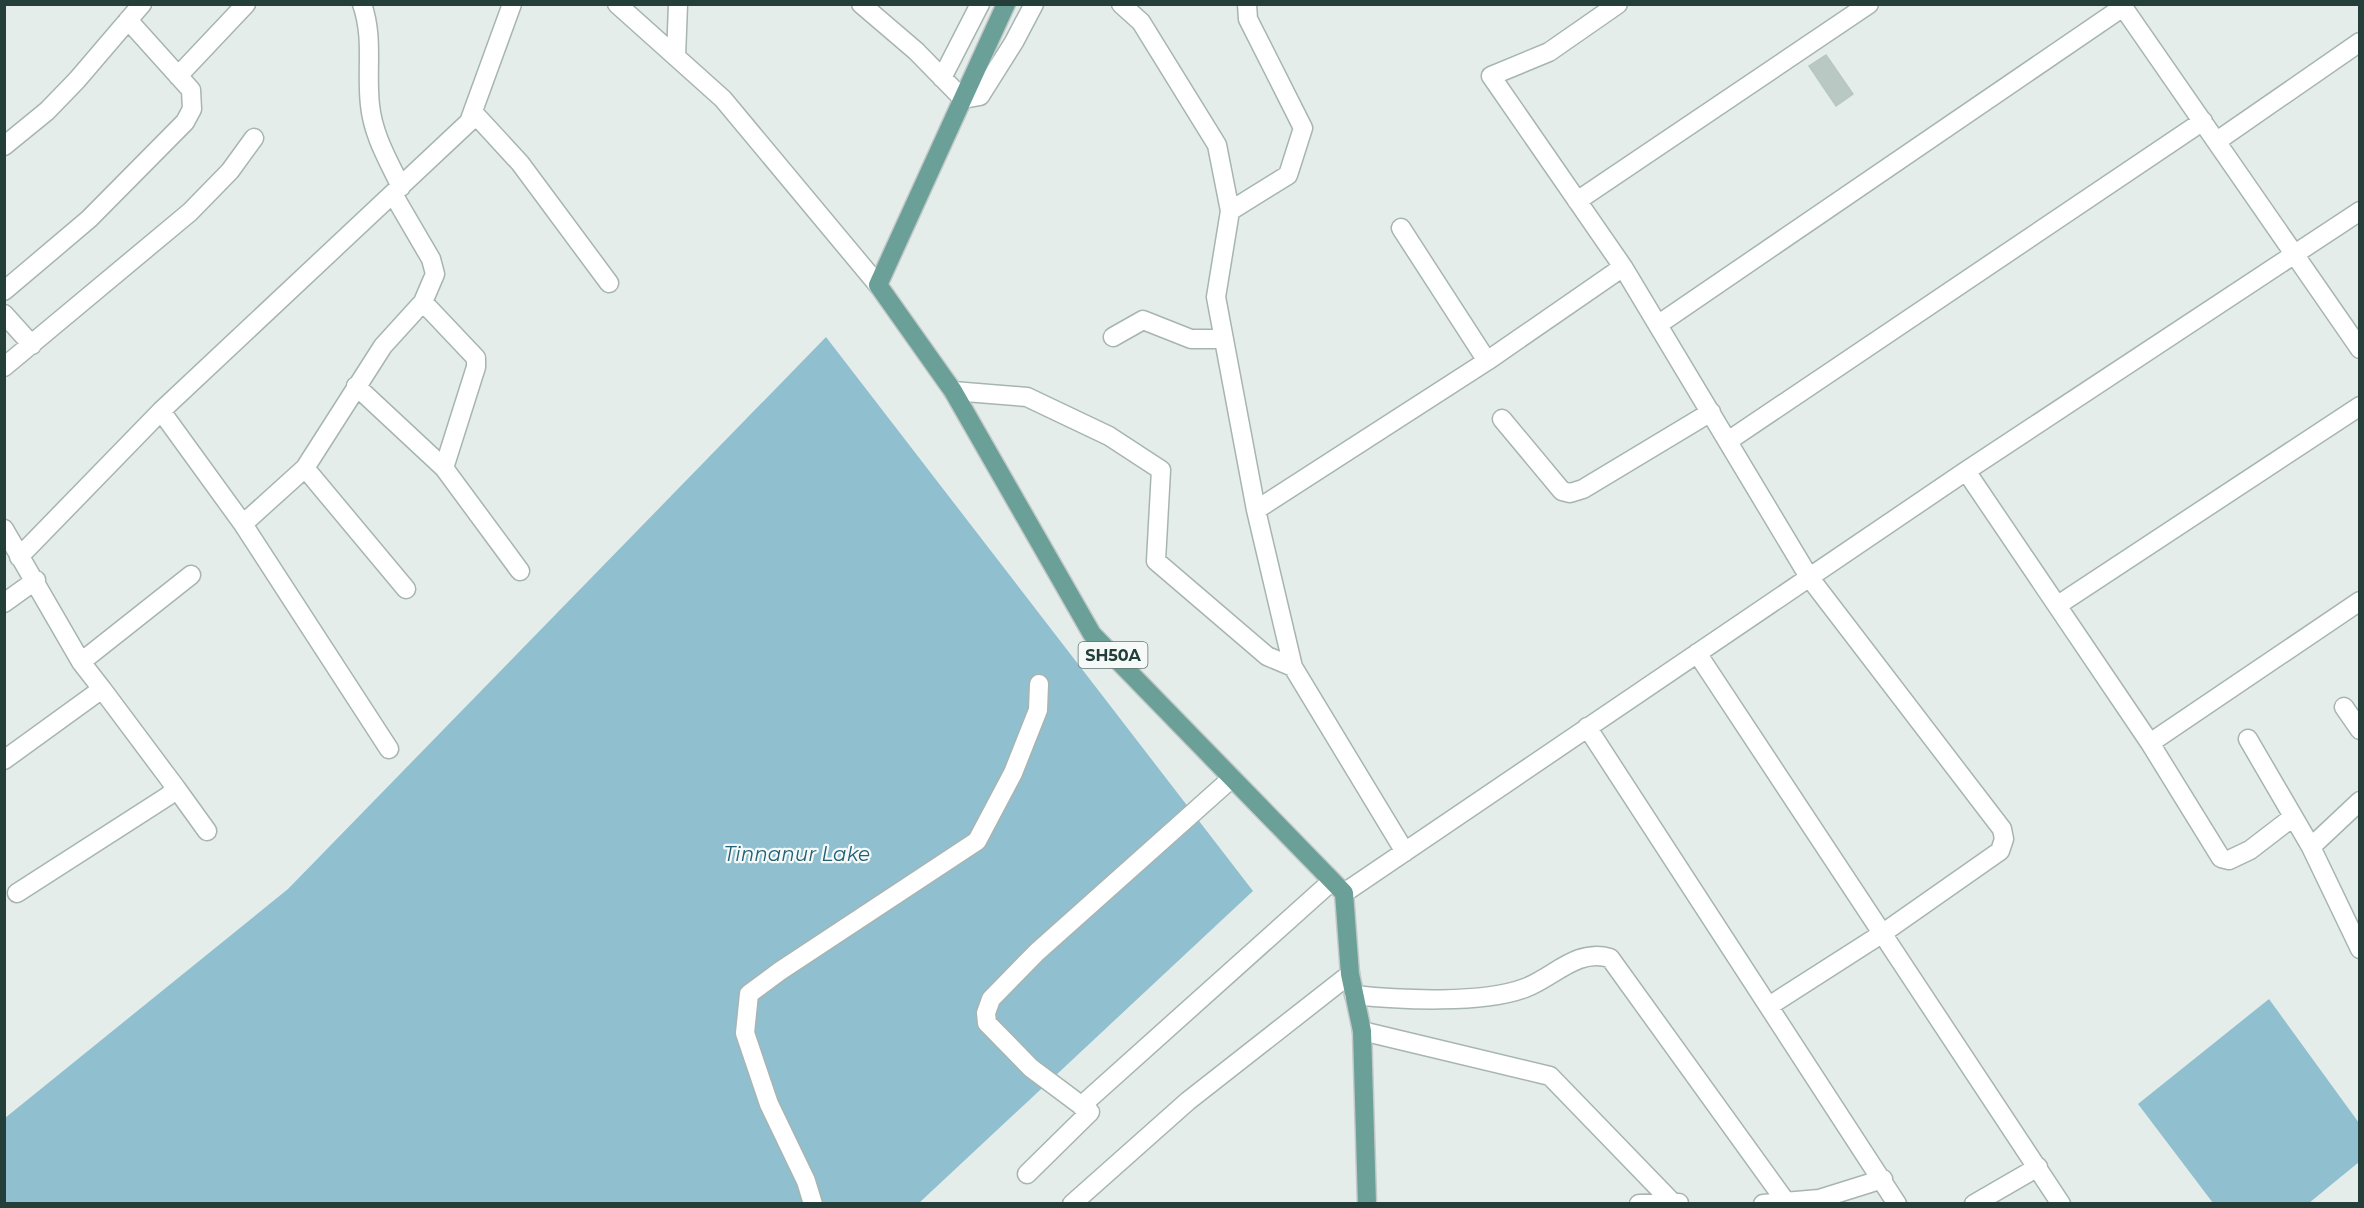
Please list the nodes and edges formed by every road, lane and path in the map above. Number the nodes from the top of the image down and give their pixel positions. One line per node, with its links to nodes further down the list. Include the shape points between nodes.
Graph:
1 (142, 4): 16 (street)
2 (246, 4): 19 (street)
3 (362, 4): 27 (street, via 370,35 370,105 377,139)
4 (512, 4): 22 (street)
5 (617, 4): 18 (street)
6 (678, 4): 18 (street)
7 (861, 4): 20 (street)
8 (980, 4): 20 (street)
9 (1006, 4): 21 (main road)
10 (1034, 4): 21 (street, via 980,96)
11 (1121, 4): 29 (street, via 1141,22 1217,145)
12 (1247, 4): 29 (street, via 1248,19 1303,128 1288,174)
13 (1618, 4): 28 (street, via 1549,52 1491,76)
14 (1869, 4): 28 (street)
15 (2122, 6): 23 (street); 39 (street)
16 (128, 20): 19 (street); 26 (street, via 47,111)
17 (2360, 42): 25 (street)
18 (676, 57): 35 (street, via 723,99)
19 (178, 76): 36 (street, via 191,90 193,100 185,122 90,219)
20 (942, 78): 21 (street)
21 (963, 99): 35 (main road)
22 (473, 112): 27 (street, via 470,122); 34 (street, via 520,163)
23 (2203, 121): 25 (street); 52 (street)
24 (254, 138): 42 (street, via 230,171 190,212)
25 (2217, 141): 32 (street)
26 (4, 146)
27 (397, 190): 37 (street, via 435,274); 49 (street)
28 (1577, 201): 33 (street)
29 (1230, 211): 41 (street, via 1216,297)
30 (2360, 211): 32 (street)
31 (1401, 228): 44 (street)
32 (2296, 254): 43 (street); 55 (street)
33 (1623, 267): 39 (street); 44 (street)
34 (609, 283)
35 (878, 285): 47 (main road, SH50A)
36 (4, 291)
37 (423, 302): 46 (street, via 382,346); 54 (street, via 476,358)
38 (4, 314): 42 (street)
39 (1659, 324): 50 (street)
40 (1113, 337): 41 (street, via 1143,320 1191,339)
41 (1224, 339): 56 (street)
42 (33, 345): 45 (street)
43 (2360, 349)
44 (1487, 361): 56 (street)
45 (4, 368)
46 (356, 387): 53 (street); 54 (street)
47 (953, 391): 70 (street, via 1027,397 1109,436 1161,470 1156,561 1267,656); 80 (main road, SH50A, via 1092,634)
48 (2360, 406): 67 (street)
49 (161, 411): 57 (street); 59 (street)
50 (1711, 412): 51 (street, via 1583,489 1570,493 1562,491); 52 (street)
51 (1502, 419)
52 (1728, 441): 62 (street)
53 (305, 468): 57 (street); 64 (street)
54 (444, 468): 60 (street)
55 (1966, 471): 62 (street); 67 (street)
56 (1256, 510): 70 (street)
57 (243, 524): 78 (street)
58 (4, 529): 59 (street)
59 (19, 557): 63 (street)
60 (520, 571)
61 (191, 575): 69 (street)
62 (1809, 577): 68 (street); 89 (street, via 2002,829 2000,851)
63 (36, 580): 66 (street); 69 (street)
64 (406, 589)
65 (2360, 601): 77 (street)
66 (4, 603)
67 (2058, 605): 77 (street)
68 (1697, 653): 74 (street); 89 (street)
69 (81, 662): 72 (street)
70 (1293, 667): 86 (street)
71 (1039, 684): 100 (street, via 1038,710 1013,772 977,842 749,994 745,1033 769,1104 807,1181)
72 (102, 688): 79 (street); 81 (street)
73 (2344, 707): 75 (street)
74 (1587, 727): 86 (street); 93 (street)
75 (2360, 730)
76 (2248, 739): 83 (street)
77 (2150, 743): 83 (street, via 2221,858 2229,860 2250,849)
78 (389, 749)
79 (4, 760)
80 (1232, 778): 87 (main road, SH50A); 95 (street, via 1037,952 991,999 987,1023 1030,1068)
81 (176, 788): 84 (street); 88 (street)
82 (2360, 801): 85 (street)
83 (2293, 817): 85 (street)
84 (207, 831)
85 (2311, 847): 90 (street)
86 (1405, 852): 87 (street)
87 (1338, 887): 91 (main road); 95 (street)
88 (17, 894)
89 (1883, 933): 93 (street); 96 (street)
90 (2360, 949)
91 (1350, 974): 92 (main road); 101 (street, via 1188,1101)
92 (1354, 995): 94 (main road); 99 (street, via 1400,1000 1495,995 1526,987 1581,958 1596,954 1610,957)
93 (1769, 1006): 98 (street)
94 (1362, 1031): 102 (main road); 104 (street, via 1550,1076)
95 (1081, 1106): 97 (street, via 1090,1113)
96 (2038, 1167): 107 (street); 108 (street)
97 (1027, 1174)
98 (1883, 1179): 99 (street, via 1820,1199); 106 (street)
99 (1786, 1202): 105 (street)
100 (813, 1203)
101 (1072, 1203)
102 (1367, 1203)
103 (1639, 1203): 104 (street)
104 (1679, 1203)
105 (1763, 1203)
106 (1897, 1203)
107 (1974, 1203)
108 (2061, 1203)

